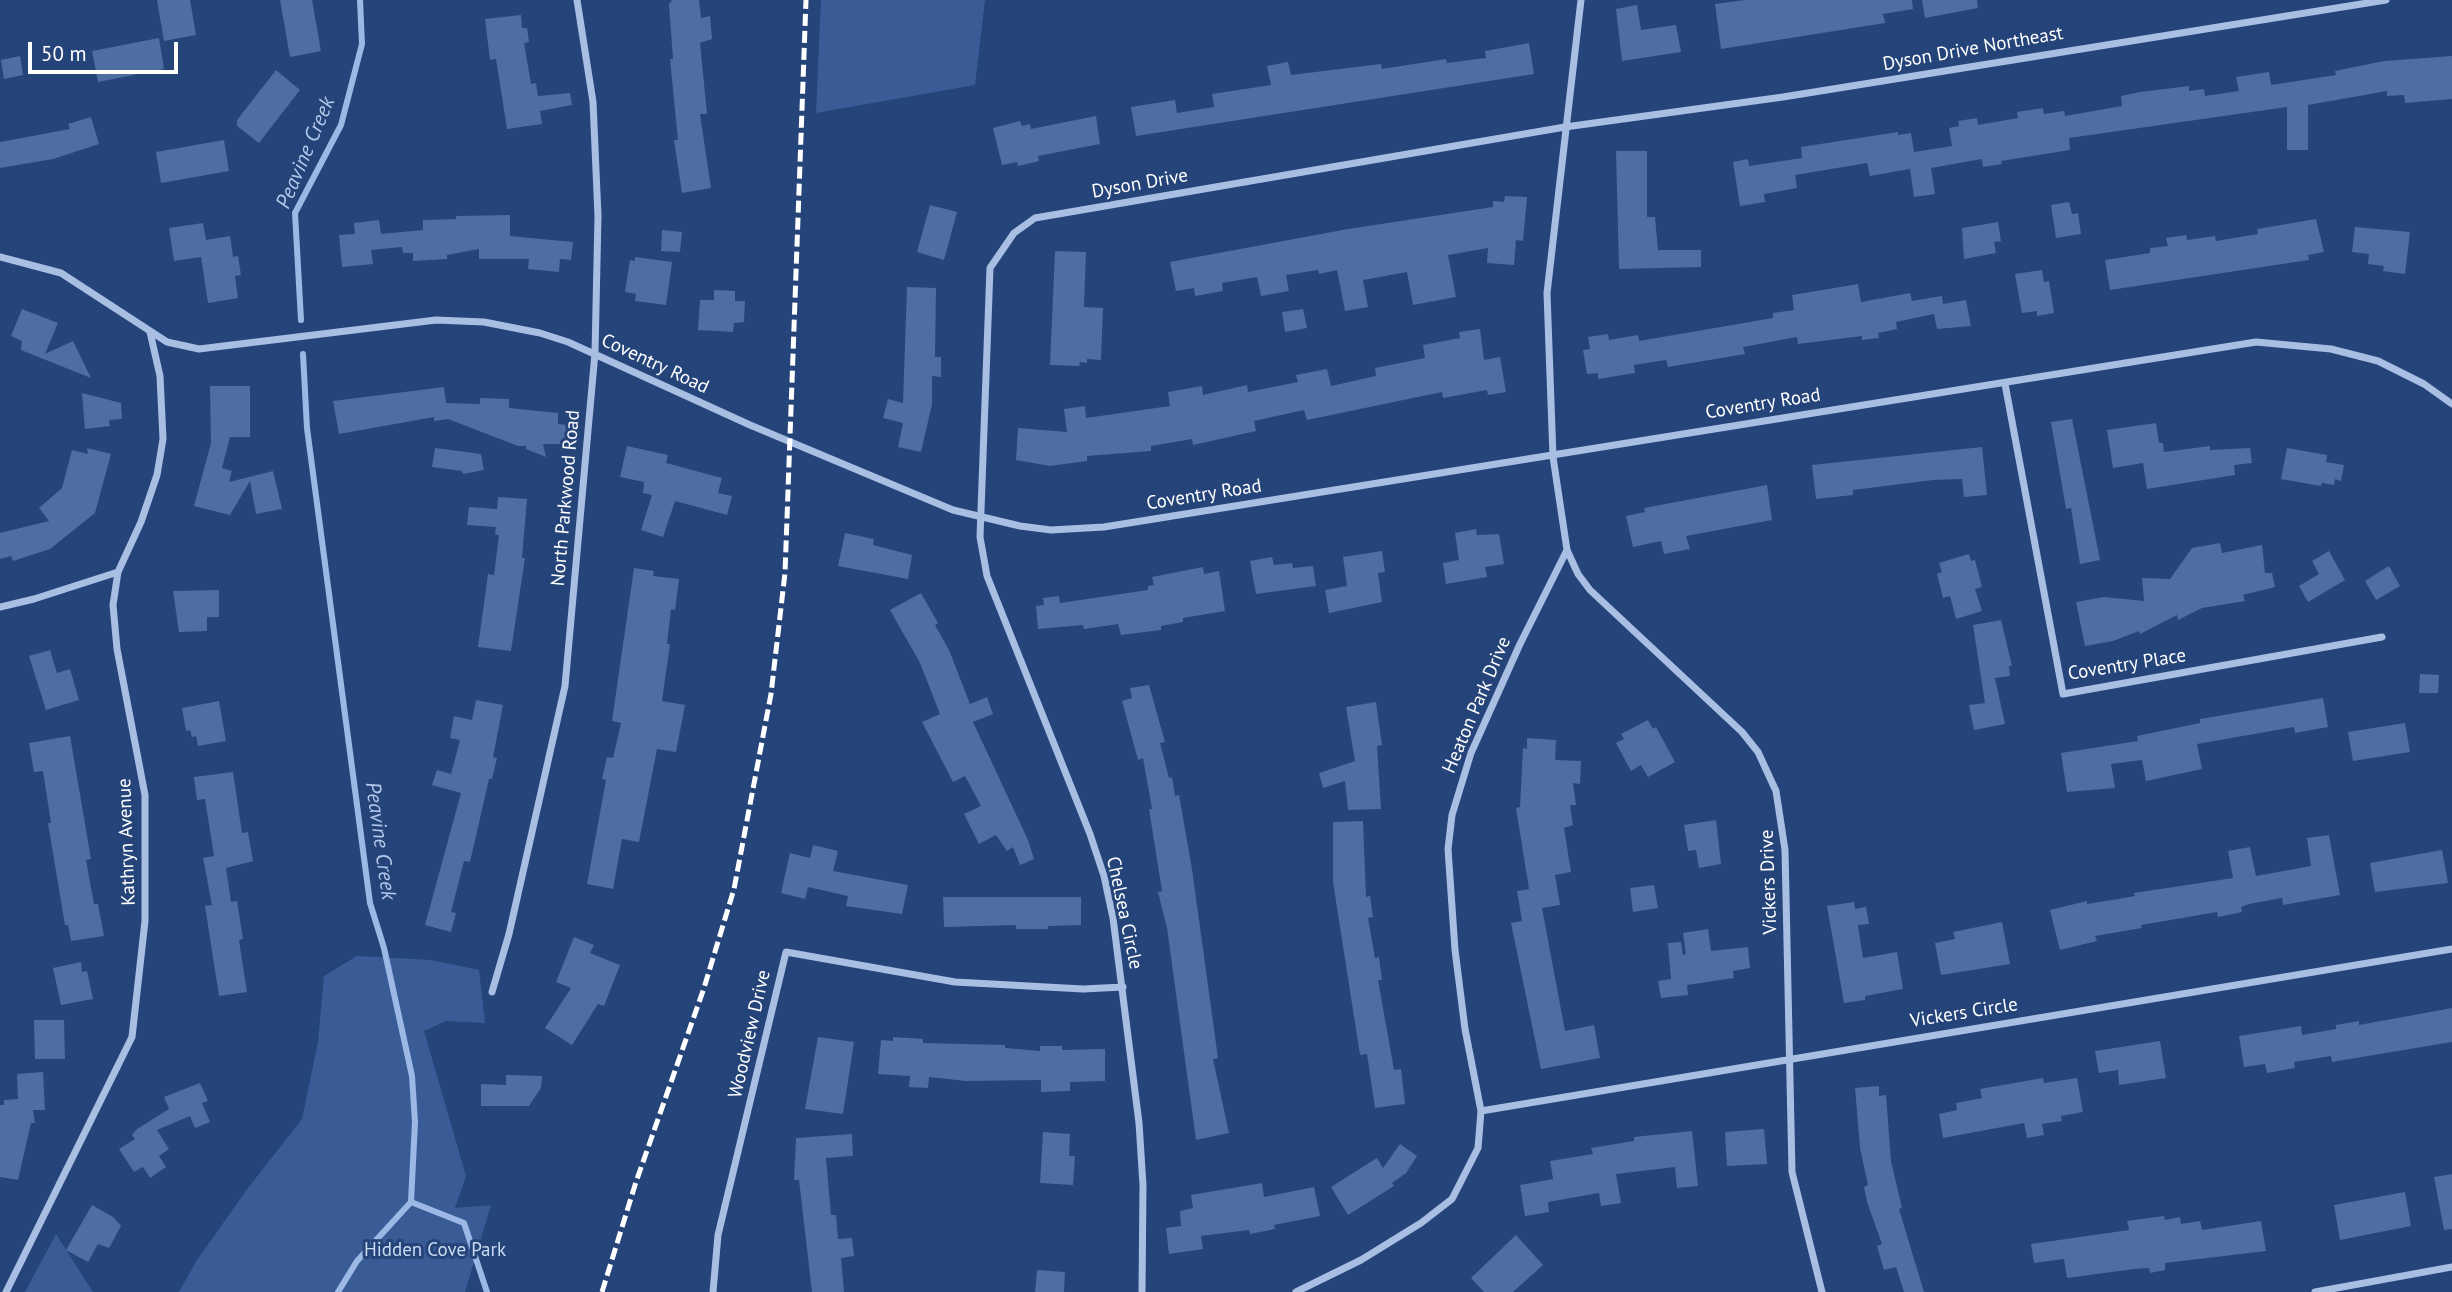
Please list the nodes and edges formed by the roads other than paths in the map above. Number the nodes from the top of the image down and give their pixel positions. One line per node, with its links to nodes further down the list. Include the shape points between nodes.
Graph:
1 (577, 0): 7 (street, North Parkwood Road, via 593,102 598,216)
2 (1581, 0): 4 (street)
3 (2386, 0): 4 (street, Dyson Drive Northeast, via 1783,97)
4 (1565, 127): 10 (street, via 1547,293); 11 (street, Dyson Drive, via 1035,218 1003,245 990,268)
5 (0, 257): 6 (street, Coventry Road, via 61,273)
6 (150, 332): 7 (street, Coventry Road, via 199,349 459,320 513,326); 13 (street, Kathryn Avenue, via 160,376 163,439 157,475)
7 (595, 353): 11 (street, Coventry Road, via 750,425 953,510); 18 (street, North Parkwood Road, via 565,686)
8 (2006, 384): 9 (street, Coventry Road, via 2256,342 2331,349 2378,361); 10 (street, Coventry Road, via 1731,424); 15 (street, Coventry Place, via 2063,694)
9 (2452, 404)
10 (1553, 457): 11 (street, Coventry Road, via 1104,527 1051,530); 12 (street)
11 (982, 517): 17 (street, Chelsea Circle, via 980,537 987,576 1104,876)
12 (1567, 550): 19 (street, Vickers Drive, via 1590,590 1713,702 1768,768 1783,822); 20 (street, Heaton Park Drive, via 1471,753 1452,815 1448,849 1452,923)
13 (118, 572): 14 (street); 22 (street, Kathryn Avenue, via 113,605 117,649 145,796 145,921 132,1037)
14 (0, 607)
15 (2382, 637)
16 (2452, 949): 19 (street, Vickers Circle)
17 (1123, 987): 23 (street, Woodview Drive, via 955,982 786,952 719,1235); 24 (street, Chelsea Circle, via 1141,1148)
18 (492, 992)
19 (1789, 1058): 20 (street, Vickers Circle); 26 (street, Vickers Drive, via 1793,1172)
20 (1481, 1111): 25 (street, Heaton Park Drive, via 1478,1148 1451,1199 1361,1260)
21 (2452, 1268): 27 (street)
22 (6, 1292)
23 (713, 1292)
24 (1142, 1292)
25 (1296, 1292)
26 (1822, 1292)
27 (2315, 1292)

